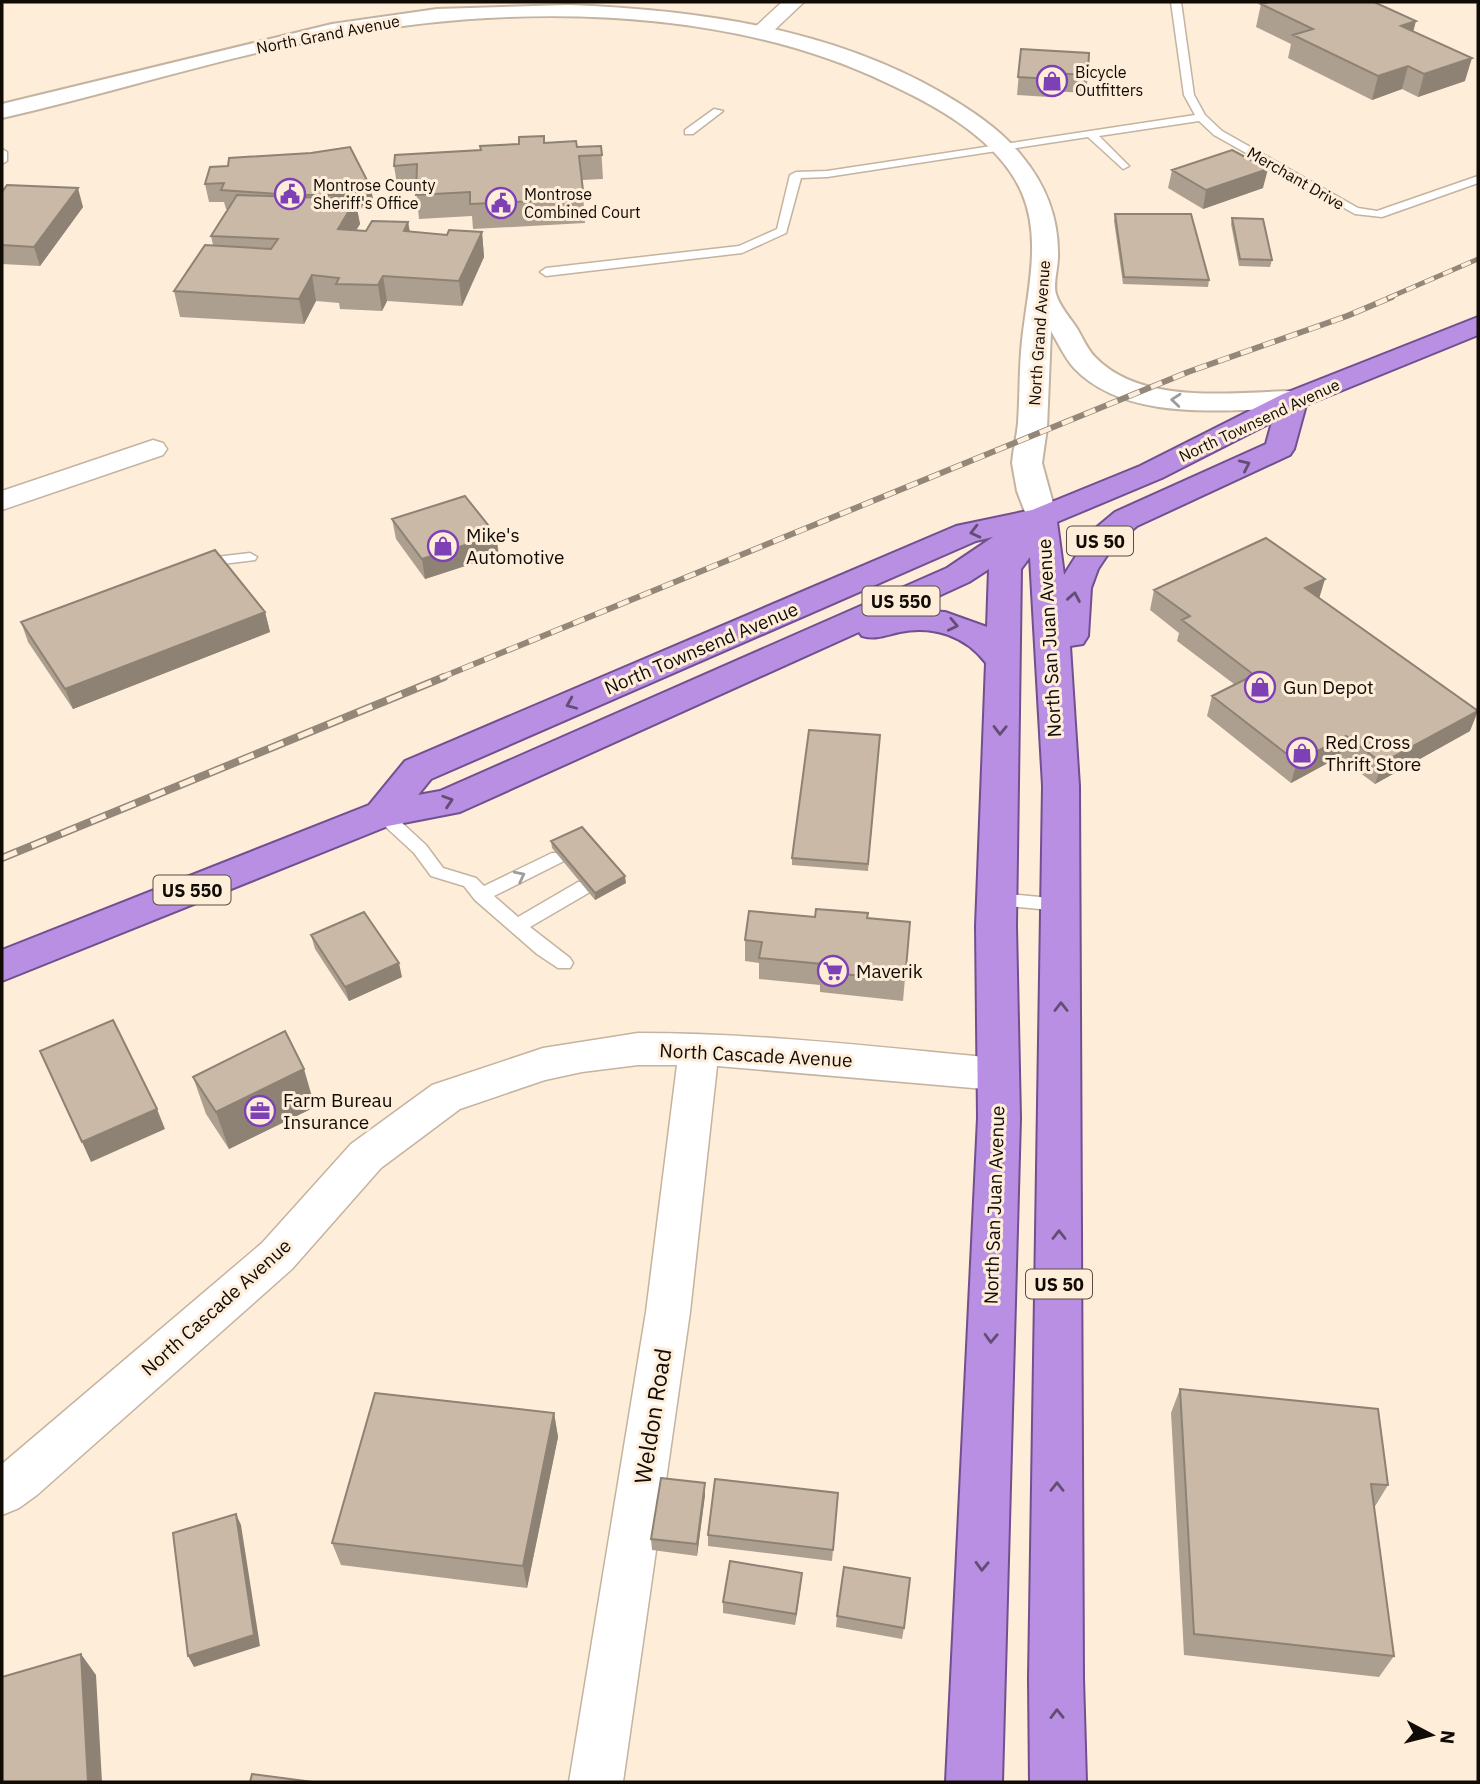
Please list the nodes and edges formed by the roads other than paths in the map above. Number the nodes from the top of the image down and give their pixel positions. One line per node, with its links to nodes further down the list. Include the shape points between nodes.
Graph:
1 (773, 2): 4 (street)
2 (794, 2): 4 (street)
3 (1176, 2): 7 (lane, Merchant Drive, via 1189,94)
4 (752, 31): 5 (street, North Grand Avenue, via 579,10 404,19 287,39); 10 (street, North Grand Avenue, via 878,68 963,116)
5 (2, 111)
6 (718, 111): 8 (lane)
7 (1201, 117): 9 (lane); 14 (lane, Merchant Drive, via 1218,133 1354,211 1378,215)
8 (689, 132)
9 (1092, 135): 10 (lane); 13 (lane)
10 (1000, 149): 15 (lane, via 796,175 782,231 743,249); 16 (street, North Grand Avenue, via 1033,192 1041,216 1046,268)
11 (2, 152): 12 (lane)
12 (2, 161)
13 (1123, 166)
14 (1478, 179)
15 (546, 272)
16 (1043, 295): 18 (street, one-way to 16, via 1171,401 1136,393 1083,361); 21 (street, North Grand Avenue, via 1026,465)
17 (1478, 326): 18 (highway, North Townsend Avenue / US 50)
18 (1293, 400): 21 (highway, North Townsend Avenue / US 50, via 1151,472); 26 (highway, US 50, one-way to 18, via 1070,739 1071,616 1082,569 1102,539 1126,519 1279,449)
19 (153, 449): 20 (street)
20 (2, 501)
21 (1041, 518): 24 (highway, North San Juan Avenue / US 50, via 1005,569); 25 (highway, North Townsend Avenue / US 550, via 958,575); 26 (highway, North San Juan Avenue / US 50); 27 (highway, North Townsend Avenue / US 550, one-way to 27, via 967,533 418,770)
22 (250, 557): 23 (lane, via 205,561)
23 (181, 570)
24 (1002, 661): 25 (highway, one-way to 24, via 710,705 889,622 964,627 993,646); 31 (highway, North San Juan Avenue / US 50, one-way to 31)
25 (659, 709): 27 (highway, North Townsend Avenue / US 550, one-way to 25, via 447,803)
26 (1061, 786): 32 (highway, North San Juan Avenue / US 50)
27 (382, 814): 30 (lane, via 438,872 470,881); 35 (highway, North Townsend Avenue / US 550)
28 (558, 857): 30 (lane, one-way to 28)
29 (584, 887): 33 (lane)
30 (481, 895): 33 (lane)
31 (996, 899): 32 (lane); 37 (highway, North San Juan Avenue / US 50)
32 (1061, 905): 41 (highway, North San Juan Avenue / US 50, one-way to 32)
33 (517, 926): 34 (lane)
34 (564, 963)
35 (2, 966)
36 (699, 1049): 37 (street, North Cascade Avenue); 38 (street, North Cascade Avenue, via 638,1049 582,1056 446,1097 366,1156 277,1256); 39 (street, Weldon Road, via 669,1301)
37 (996, 1074): 40 (highway, North San Juan Avenue / US 50, one-way to 40, via 999,1118)
38 (2, 1492)
39 (596, 1782)
40 (974, 1782)
41 (1058, 1782)

